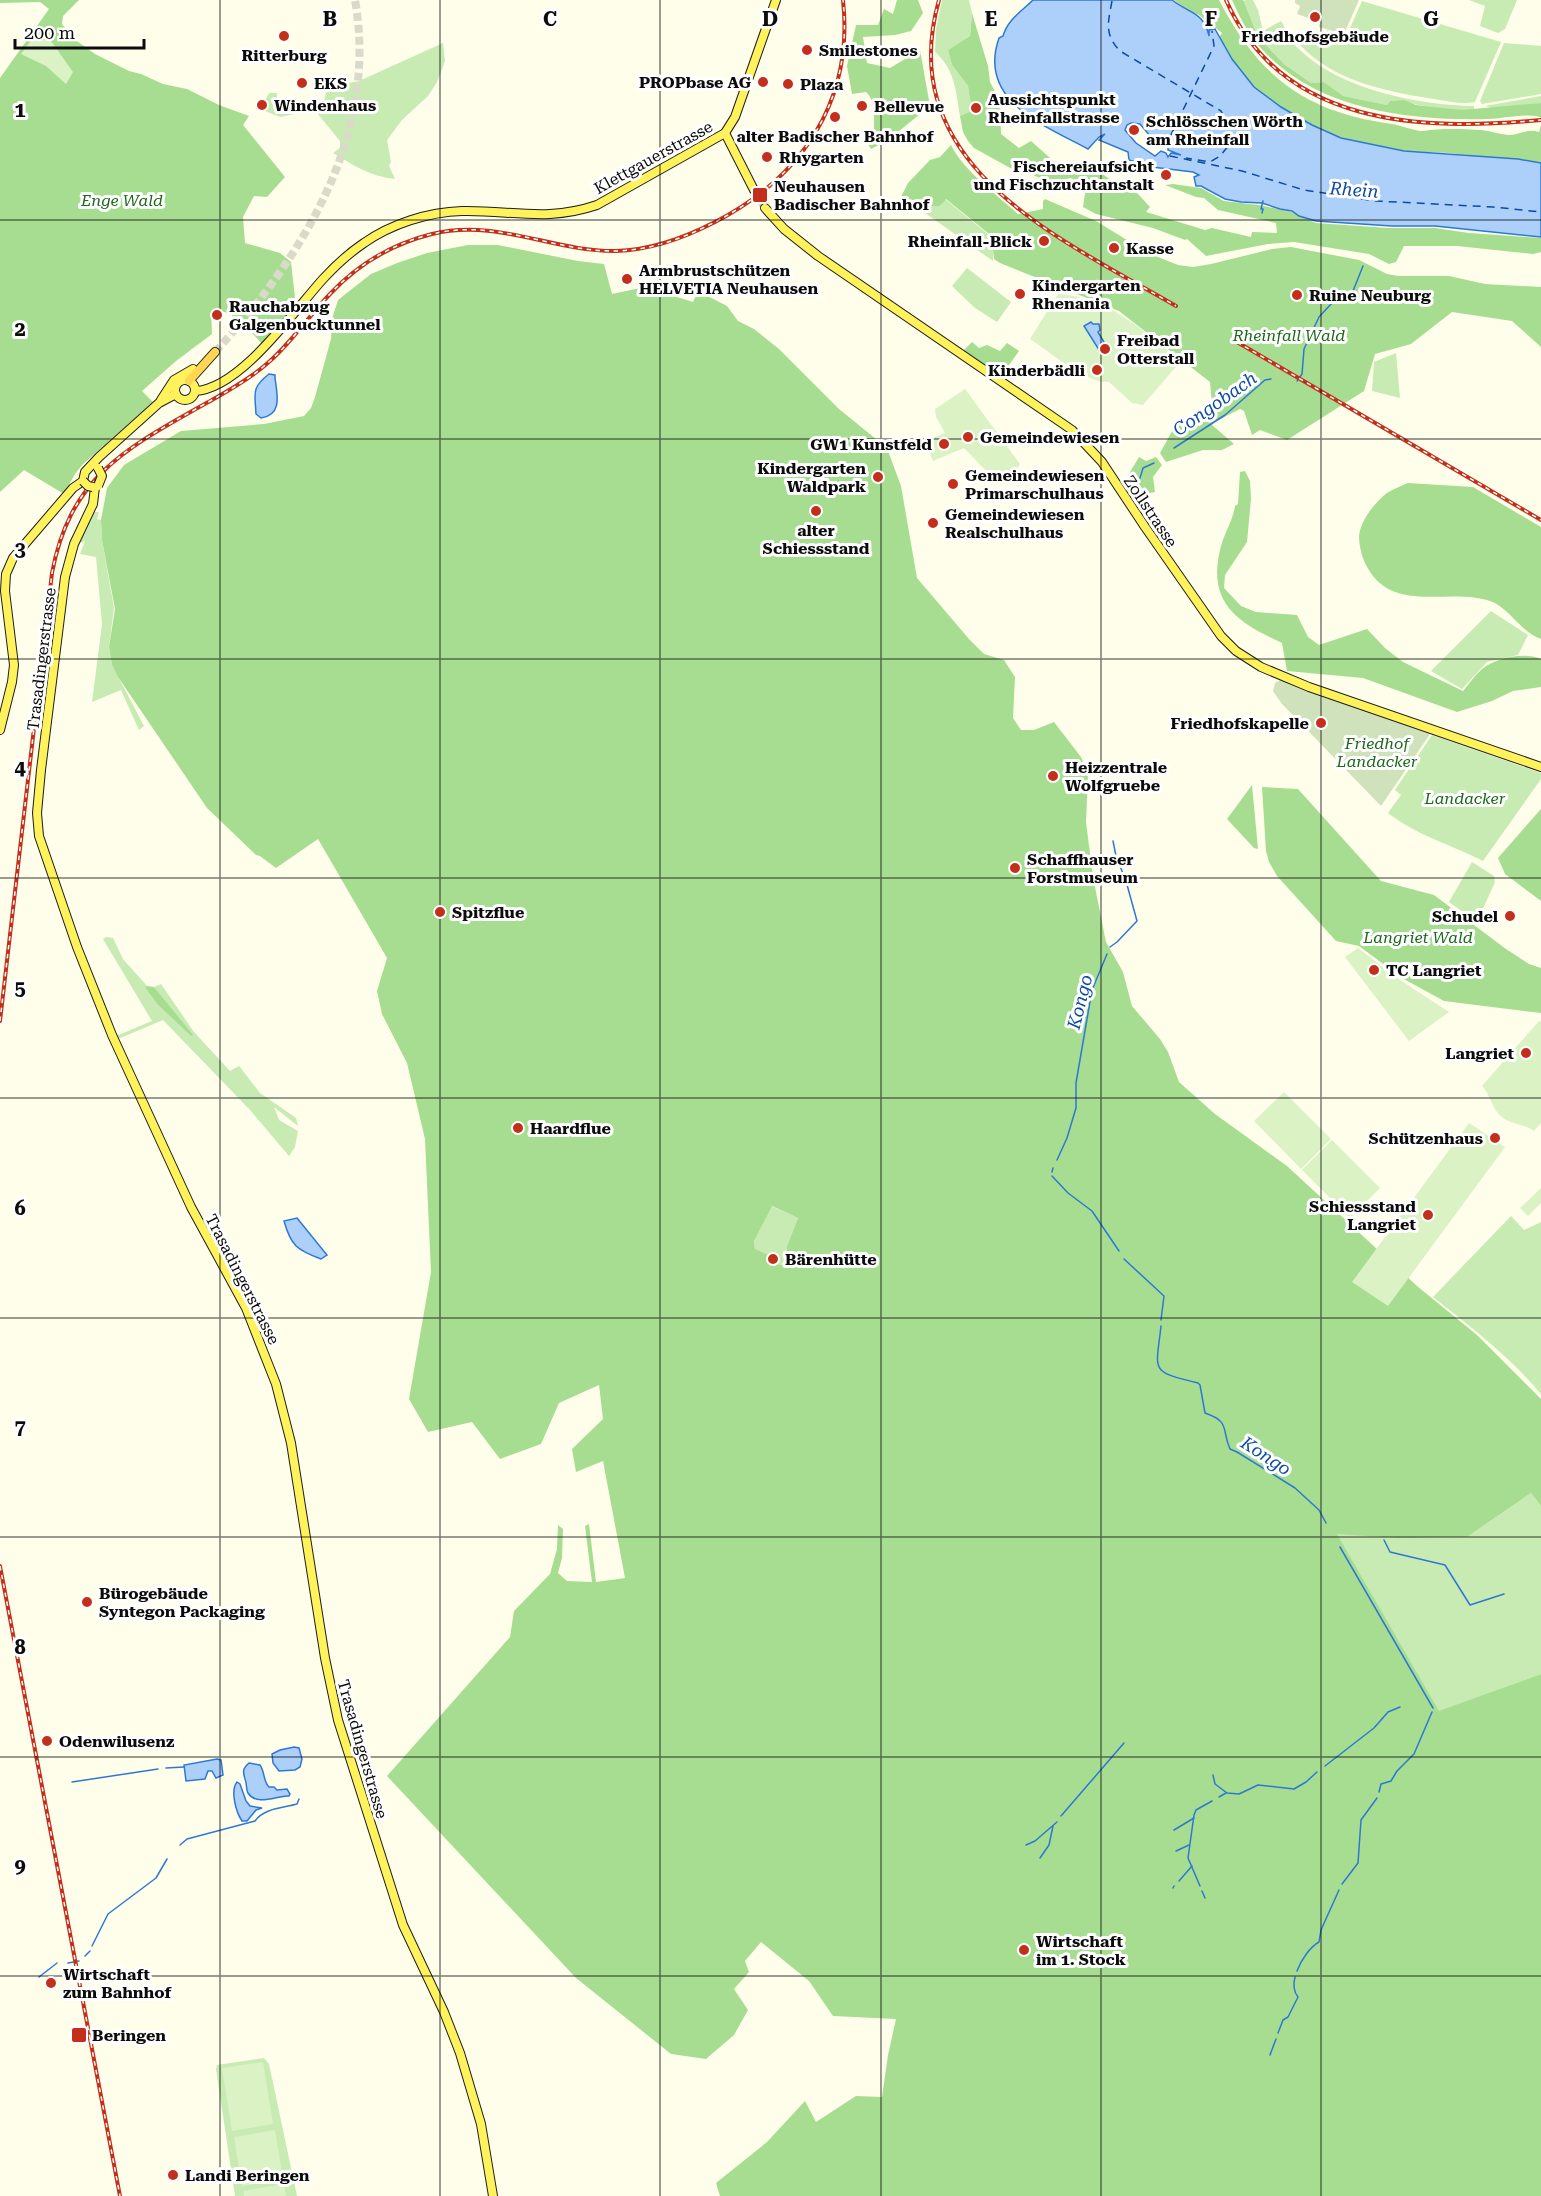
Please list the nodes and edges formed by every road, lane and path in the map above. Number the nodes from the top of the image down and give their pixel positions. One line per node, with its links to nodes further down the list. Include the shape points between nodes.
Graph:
1 (776, 0): 2 (main road, Klettgauerstrasse, via 735,117)
2 (725, 133): 3 (main road); 8 (main road, Klettgauerstrasse, via 586,209 541,216 452,212 385,230 338,264 248,362 215,385)
3 (754, 190)
4 (765, 208): 16 (main road, Zollstrasse, via 818,256 1072,430 1102,462 1210,622 1246,658 1309,687)
5 (215, 352): 6 (highway)
6 (197, 367): 7 (highway); 10 (main road, via 174,380)
7 (189, 381): 8 (main road); 9 (main road, via 179,382)
8 (195, 391): 9 (main road, via 188,400)
9 (176, 394): 10 (main road)
10 (159, 403): 11 (main road)
11 (110, 447): 12 (main road); 12 (main road)
12 (94, 468): 13 (main road, via 85,472); 14 (main road, bridge, via 102,476)
13 (83, 480): 14 (main road, bridge); 15 (main road, bridge, via 14,558 6,574 14,664)
14 (95, 487): 17 (main road, Trasadingerstrasse, via 93,504 74,544 64,584 40,781 40,842 112,1035 191,1207 246,1308 269,1364 291,1443 325,1658 344,1742 403,1925 460,2053 481,2124)
15 (0, 730)
16 (1541, 767)
17 (493, 2196)

